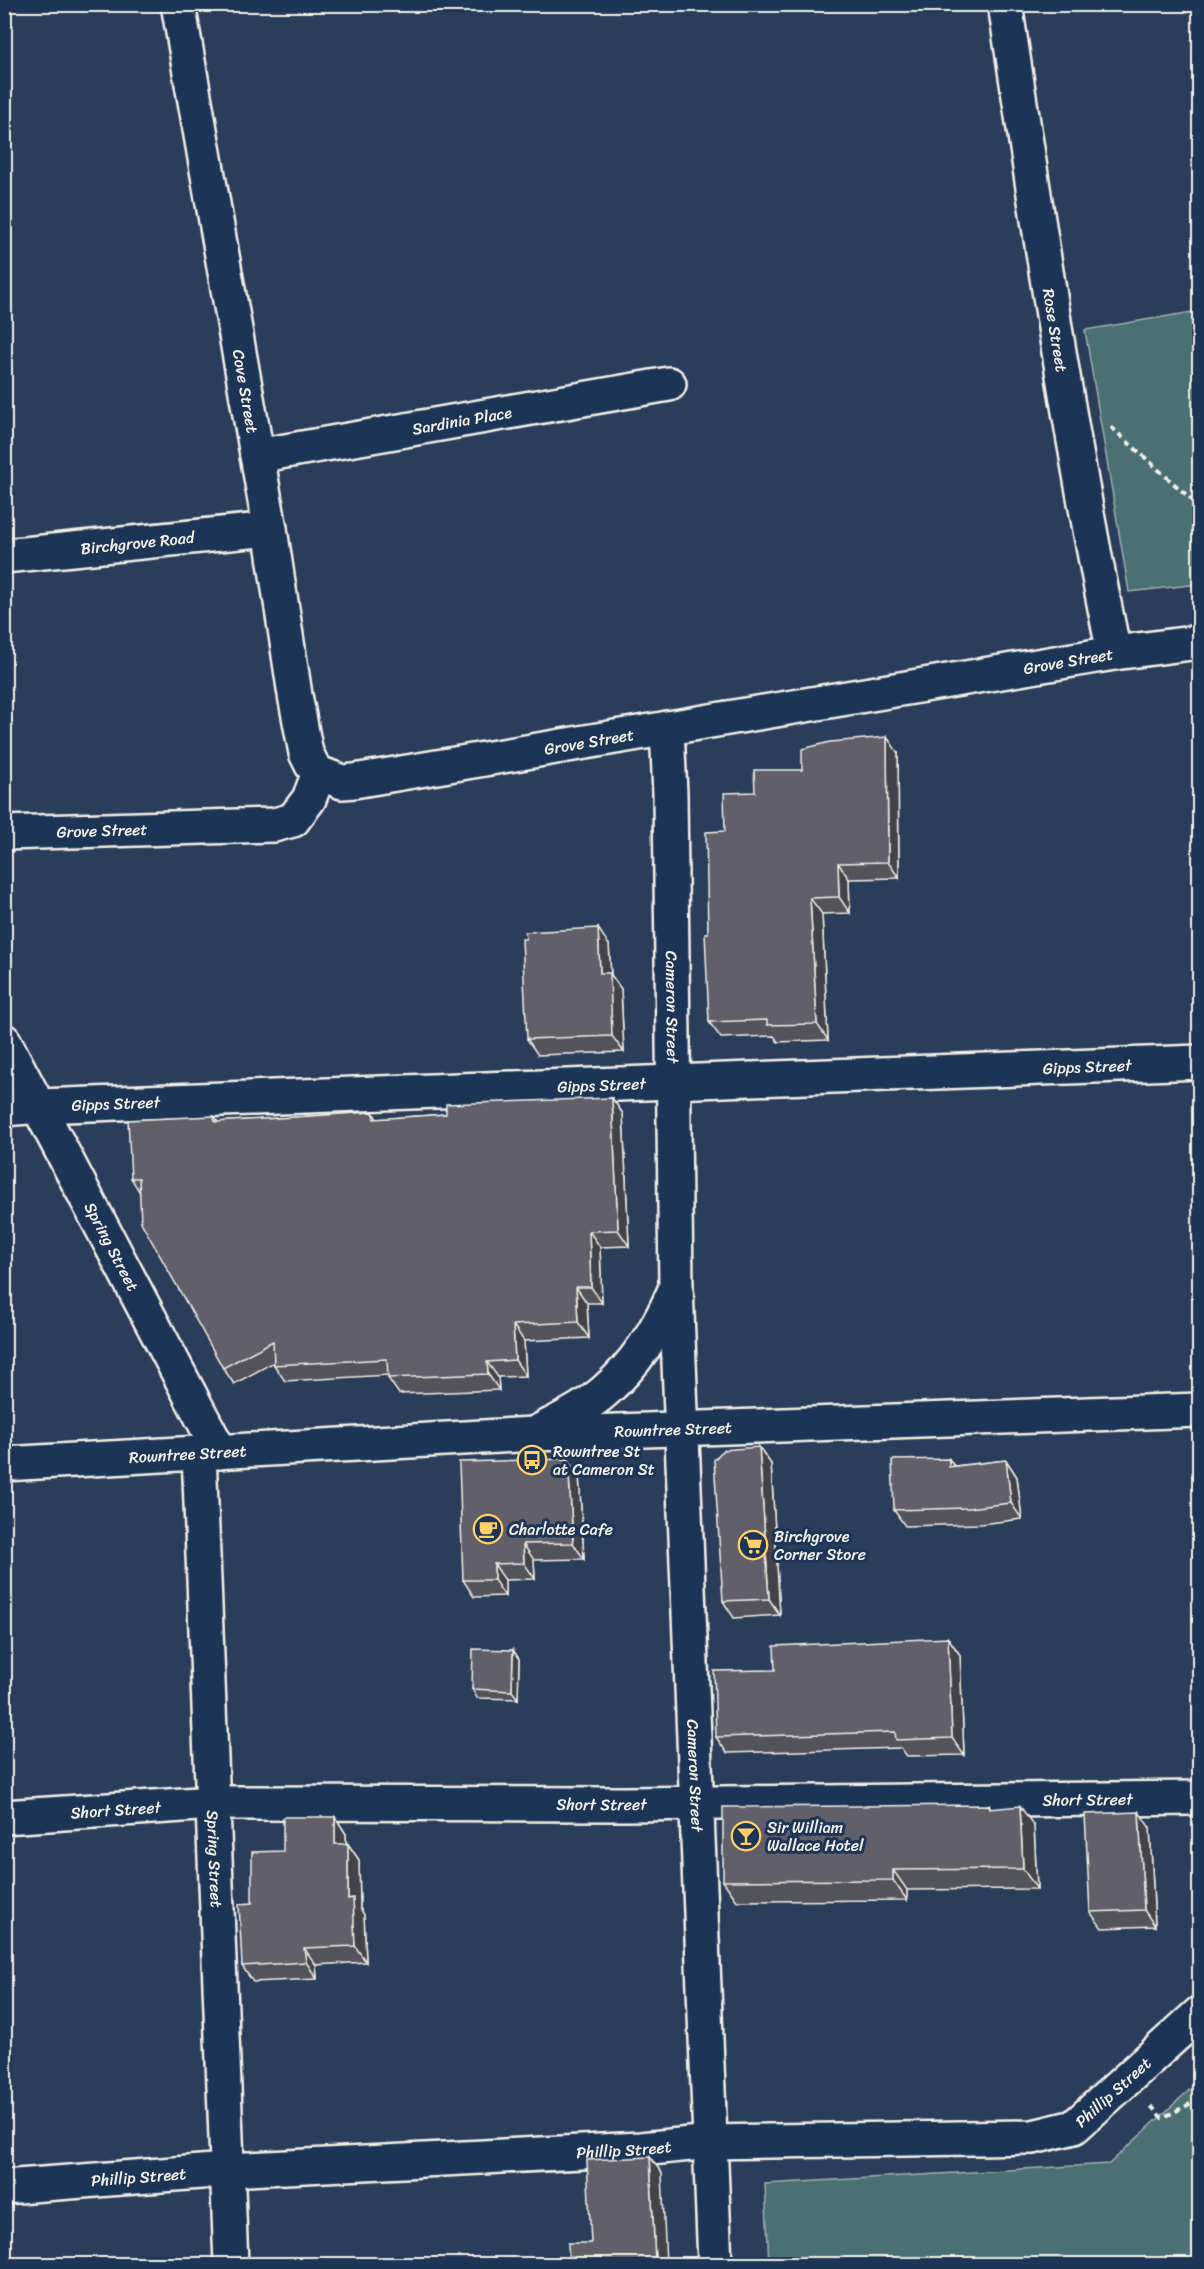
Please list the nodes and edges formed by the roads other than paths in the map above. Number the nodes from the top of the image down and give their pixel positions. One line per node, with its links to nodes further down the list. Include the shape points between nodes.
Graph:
1 (178, 4): 4 (street, Cove Street)
2 (1005, 4): 8 (street, Rose Street)
3 (669, 384): 4 (street, Sardinia Place)
4 (257, 456): 5 (street, Cove Street)
5 (270, 529): 6 (street, Birchgrove Road); 10 (street, Cove Street, via 304,742 309,760)
6 (4, 556)
7 (1200, 642): 8 (street, Grove Street)
8 (1114, 653): 9 (street, Grove Street)
9 (667, 728): 10 (street, Grove Street, via 354,781 342,782); 14 (street, Cameron Street)
10 (319, 773): 11 (street, Grove Street, via 309,799 293,820 274,825)
11 (4, 833)
12 (4, 1041): 15 (street, Spring Street)
13 (1200, 1062): 14 (street, Gipps Street)
14 (674, 1080): 15 (street, Gipps Street); 17 (street, Cameron Street)
15 (39, 1106): 16 (street, Gipps Street); 21 (street, Spring Street)
16 (4, 1109)
17 (676, 1287): 19 (street, Cameron Street); 20 (street, Cameron Street, via 650,1341 625,1371 596,1398)
18 (1200, 1410): 19 (street, Rowntree Street)
19 (682, 1428): 20 (street, Rowntree Street); 24 (street, Cameron Street)
20 (534, 1434): 21 (street, Rowntree Street)
21 (210, 1452): 22 (street, Rowntree Street); 25 (street, Spring Street)
22 (4, 1464)
23 (1200, 1798): 24 (street, Short Street)
24 (696, 1802): 25 (street, Short Street); 28 (street, Cameron Street)
25 (213, 1803): 26 (street, Short Street); 29 (street, Spring Street)
26 (4, 1817)
27 (1200, 2013): 28 (street, Phillip Street, via 1074,2127 1033,2137)
28 (710, 2142): 29 (street, Phillip Street, via 629,2150); 32 (street, Cameron Street)
29 (227, 2170): 30 (street, Phillip Street); 31 (street, Spring Street)
30 (4, 2187)
31 (231, 2265)
32 (715, 2265)

